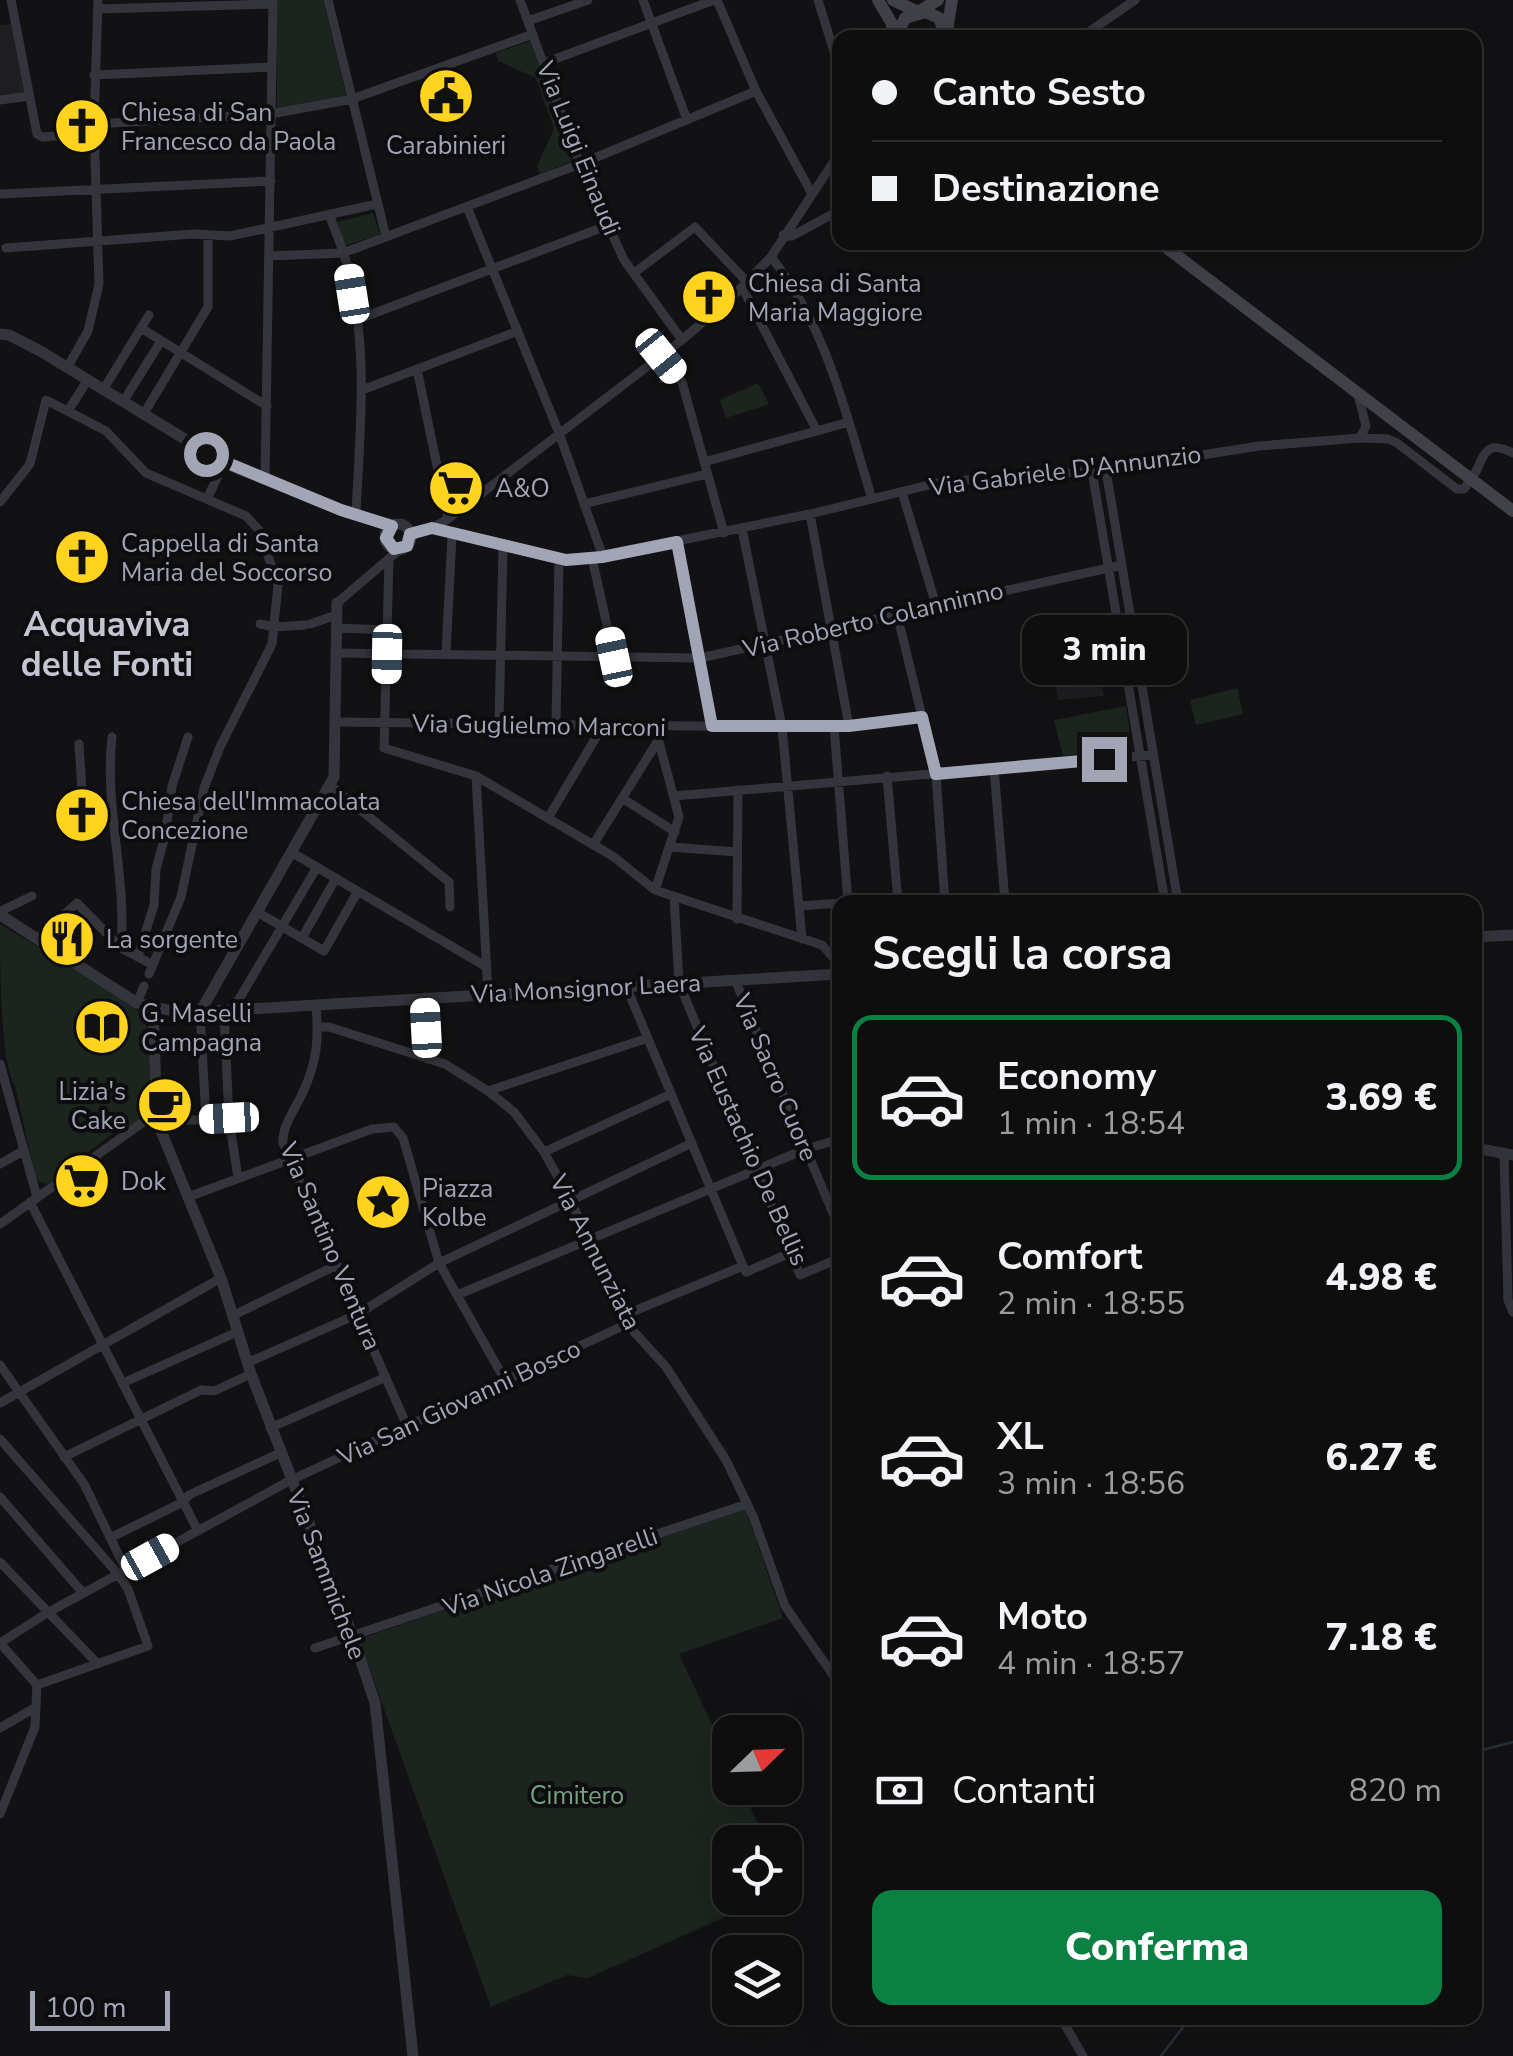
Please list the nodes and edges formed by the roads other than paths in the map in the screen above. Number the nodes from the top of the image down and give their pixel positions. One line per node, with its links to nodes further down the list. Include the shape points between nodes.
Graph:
1 (11, 0): 29 (street)
2 (328, 0): 30 (street)
3 (520, 0): 16 (street, Via Luigi Einaudi)
4 (588, 0): 16 (street)
5 (643, 0): 17 (street)
6 (716, 0): 17 (street); 28 (street)
7 (818, 0): 24 (street)
8 (878, 0): 18 (main road)
9 (892, 0): 15 (main road)
10 (938, 0): 15 (main road)
11 (952, 0): 21 (main road)
12 (1135, 0): 22 (street)
13 (273, 2): 14 (street); 26 (street)
14 (98, 4): 27 (street)
15 (918, 12): 19 (main road); 20 (main road, via 933,14)
16 (528, 21): 23 (street, Via Luigi Einaudi)
17 (651, 24): 25 (street); 33 (street)
18 (894, 30)
19 (900, 30)
20 (944, 30)
21 (949, 30)
22 (1092, 30)
23 (533, 34): 25 (street, Via Luigi Einaudi); 30 (street)
24 (832, 45)
25 (544, 63): 36 (street, Via Luigi Einaudi)
26 (271, 67): 27 (street); 32 (street)
27 (94, 75): 34 (street)
28 (756, 91): 33 (street); 39 (street)
29 (29, 96): 31 (street); 34 (street, via 37,134)
30 (352, 99): 32 (street); 41 (street)
31 (0, 100)
32 (271, 114): 34 (street); 37 (street)
33 (687, 120): 36 (street)
34 (94, 128): 38 (street)
35 (832, 163): 39 (street)
36 (580, 164): 42 (street); 45 (street, Via Luigi Einaudi)
37 (270, 181): 38 (street); 46 (street)
38 (96, 187): 40 (street); 50 (street)
39 (811, 192): 47 (street)
40 (0, 194)
41 (377, 204): 43 (street); 49 (street)
42 (467, 207): 49 (street); 56 (street)
43 (329, 214): 46 (street); 53 (street)
44 (832, 214): 47 (street)
45 (609, 225): 56 (street); 57 (street, Via Luigi Einaudi)
46 (270, 228): 48 (street); 54 (street)
47 (784, 235): 55 (street)
48 (208, 236): 50 (street); 66 (street, via 208,307)
49 (386, 238): 53 (street)
50 (98, 242): 51 (street); 68 (street, via 99,284 88,331)
51 (6, 248)
52 (1170, 250): 73 (main road)
53 (343, 254): 54 (street); 60 (street)
54 (270, 256): 75 (street)
55 (771, 257): 58 (street); 78 (street, via 792,282)
56 (494, 270): 60 (street); 62 (street)
57 (634, 273): 58 (street, via 695,227); 64 (street, Via Luigi Einaudi)
58 (745, 285): 64 (street); 79 (street)
59 (149, 315): 61 (street)
60 (356, 320): 72 (street)
61 (141, 328): 65 (street); 71 (street)
62 (518, 331): 69 (street); 80 (street)
63 (0, 334): 68 (street)
64 (682, 340): 67 (street)
65 (162, 341): 66 (street); 74 (street)
66 (180, 353): 75 (street); 77 (street)
67 (661, 356): 80 (street); 83 (street, via 682,382)
68 (67, 368): 70 (street)
69 (417, 370): 72 (street); 98 (street)
70 (87, 381): 71 (street); 76 (street)
71 (103, 390): 74 (street)
72 (362, 390): 96 (street)
73 (1357, 392): 81 (street, via 1366,426); 88 (main road)
74 (123, 402): 77 (street)
75 (267, 406): 89 (street)
76 (68, 411): 91 (street, via 106,431 153,476); 93 (street, via 46,400 30,464)
77 (143, 415): 84 (street)
78 (849, 422): 79 (street); 92 (street)
79 (817, 431): 83 (street)
80 (559, 433): 94 (street); 98 (street)
81 (1360, 438): 85 (street, Via Gabriele D'Annunzio); 88 (street, Via Gabriele D'Annunzio, via 1397,443 1458,488)
82 (1513, 454): 88 (street, via 1489,448)
83 (704, 462): 87 (street)
84 (224, 463): 89 (street); 91 (street)
85 (1106, 470): 86 (street, Via Gabriele D'Annunzio); 110 (street)
86 (1092, 472): 90 (street, Via Gabriele D'Annunzio, via 966,478); 111 (street)
87 (708, 474): 94 (street); 102 (street)
88 (1470, 478): 95 (main road)
89 (265, 479): 96 (street)
90 (902, 492): 92 (street, Via Gabriele D'Annunzio); 112 (street)
91 (207, 498): 116 (street, via 255,523 278,585)
92 (872, 499): 97 (street, Via Gabriele D'Annunzio)
93 (0, 502)
94 (584, 504): 108 (street)
95 (1513, 511)
96 (356, 514): 99 (street)
97 (810, 514): 101 (street, Via Gabriele D'Annunzio); 118 (street)
98 (448, 519): 100 (street)
99 (392, 526): 103 (street); 107 (street, via 386,534)
100 (432, 528): 103 (street); 104 (street, Via Gabriele D'Annunzio)
101 (742, 529): 102 (street, Via Gabriele D'Annunzio); 119 (street)
102 (724, 533): 105 (street, Via Gabriele D'Annunzio)
103 (410, 534): 107 (street, via 407,546)
104 (452, 535): 106 (street, Via Gabriele D'Annunzio); 121 (street)
105 (677, 542): 108 (street, Via Gabriele D'Annunzio); 126 (street)
106 (503, 547): 109 (street, Via Gabriele D'Annunzio); 123 (street)
107 (394, 554): 114 (street); 117 (street)
108 (597, 558): 109 (street, Via Gabriele D'Annunzio); 125 (street)
109 (559, 560): 124 (street)
110 (1122, 565): 111 (street, Via Roberto Colanninno); 142 (street)
111 (1108, 567): 112 (street, Via Roberto Colanninno); 143 (street)
112 (936, 605): 113 (street, Via Roberto Colanninno)
113 (897, 614): 118 (street, Via Roberto Colanninno); 127 (street)
114 (337, 615): 116 (street); 117 (street); 120 (street)
115 (260, 624): 116 (street)
116 (275, 627): 181 (street, via 270,652 204,788)
117 (388, 630): 122 (street)
118 (831, 630): 119 (street, Via Roberto Colanninno); 136 (street)
119 (764, 644): 126 (street, Via Roberto Colanninno); 137 (street)
120 (337, 653): 122 (street, Via Roberto Colanninno); 128 (street)
121 (446, 653): 122 (street, Via Roberto Colanninno); 123 (street, Via Roberto Colanninno)
122 (387, 654): 129 (street)
123 (500, 655): 124 (street, Via Roberto Colanninno); 130 (street)
124 (556, 656): 125 (street, Via Roberto Colanninno); 131 (street)
125 (614, 657): 126 (street, Via Roberto Colanninno)
126 (700, 658): 134 (street)
127 (922, 717): 136 (street, Via Guglielmo Marconi); 145 (street)
128 (335, 722): 129 (street, Via Guglielmo Marconi); 149 (street)
129 (385, 723): 130 (street, Via Guglielmo Marconi); 146 (street, via 384,748)
130 (499, 724): 131 (street, Via Guglielmo Marconi)
131 (556, 724): 132 (street, Via Guglielmo Marconi)
132 (604, 724): 133 (street, Via Guglielmo Marconi); 155 (street)
133 (655, 726): 134 (street, Via Guglielmo Marconi); 140 (street)
134 (712, 726): 137 (street, Via Guglielmo Marconi)
135 (834, 726): 136 (street, Via Guglielmo Marconi); 137 (street, Via Guglielmo Marconi); 148 (street)
136 (849, 726)
137 (782, 727): 150 (street)
138 (112, 738): 187 (street)
139 (188, 738): 179 (street, via 172,786)
140 (659, 739): 153 (street); 154 (street)
141 (79, 744): 152 (street)
142 (1153, 755): 143 (street); 170 (street)
143 (1140, 756): 144 (street); 169 (street)
144 (994, 768): 145 (street); 168 (street)
145 (936, 774): 147 (street); 167 (street)
146 (476, 776): 155 (street); 190 (street)
147 (887, 776): 148 (street); 166 (street)
148 (838, 781): 150 (street); 165 (street)
149 (330, 785): 159 (street); 175 (street, via 449,882)
150 (789, 785): 151 (street); 174 (street)
151 (738, 790): 153 (street); 160 (street)
152 (82, 792)
153 (674, 796): 156 (street, via 680,817)
154 (622, 798): 156 (street); 157 (street)
155 (548, 818): 157 (street)
156 (675, 832): 158 (street)
157 (593, 845): 163 (street)
158 (670, 847): 160 (street); 163 (street)
159 (291, 852): 161 (street); 177 (street)
160 (737, 852): 178 (street)
161 (316, 867): 162 (street); 180 (street)
162 (336, 878): 164 (street); 185 (street)
163 (655, 890): 172 (street)
164 (358, 891): 185 (street, via 324,952); 190 (street)
165 (849, 895)
166 (897, 895)
167 (945, 895)
168 (1004, 895)
169 (1164, 895)
170 (1177, 895)
171 (32, 896): 176 (street)
172 (674, 897): 178 (street); 193 (street, Via Eustachio De Bellis)
173 (832, 904): 174 (street)
174 (800, 906): 186 (street)
175 (450, 907)
176 (0, 911): 184 (street, Via Monsignor Laera)
177 (256, 912): 180 (street); 201 (street)
178 (736, 918): 186 (street)
179 (148, 921): 181 (street); 188 (street)
180 (282, 926): 185 (street); 202 (street)
181 (169, 928): 188 (street, via 151,970)
182 (1513, 935): 183 (street)
183 (1482, 937)
184 (38, 938): 187 (street, via 77,903); 198 (street, Via Monsignor Laera)
185 (302, 938)
186 (802, 939): 189 (street)
187 (121, 948): 188 (street)
188 (138, 956)
189 (832, 956)
190 (486, 966): 196 (street)
191 (832, 974): 192 (street, Via Monsignor Laera)
192 (735, 980): 193 (street, Via Monsignor Laera); 214 (street, Via Sacro Cuore)
193 (679, 983): 195 (street, Via Monsignor Laera); 221 (street, Via Eustachio De Bellis)
194 (144, 986): 198 (street)
195 (626, 986): 196 (street, Via Monsignor Laera); 204 (street)
196 (488, 993): 197 (street, Via Monsignor Laera)
197 (424, 998): 199 (street, Via Monsignor Laera); 205 (street)
198 (137, 1002): 200 (street, Via Monsignor Laera)
199 (316, 1006): 202 (street, Via Monsignor Laera); 203 (street, Via Santino Ventura)
200 (153, 1008): 201 (street, Via Monsignor Laera); 209 (street)
201 (200, 1012): 202 (street, Via Monsignor Laera); 211 (street)
202 (228, 1012): 210 (street)
203 (318, 1027): 205 (street, Via Annunziata); 219 (street, Via Santino Ventura, via 314,1066 282,1136)
204 (648, 1038): 207 (street); 208 (street)
205 (427, 1059): 207 (street, Via Annunziata)
206 (0, 1064): 216 (street)
207 (488, 1091): 217 (street, Via Annunziata)
208 (671, 1094): 213 (street); 217 (street)
209 (157, 1117): 211 (street); 224 (street, Via Sammichele); 225 (street)
210 (229, 1118): 211 (street); 222 (street)
211 (206, 1120)
212 (832, 1141): 214 (street)
213 (692, 1143): 223 (street); 226 (street)
214 (806, 1149): 221 (street); 227 (street, Via Sacro Cuore)
215 (1482, 1149): 218 (street)
216 (23, 1151): 220 (street); 225 (street)
217 (544, 1152): 226 (street, Via Annunziata)
218 (1509, 1155): 237 (street)
219 (290, 1158): 222 (street); 232 (street, via 394,1127 403,1138); 233 (street, Via Santino Ventura)
220 (0, 1164)
221 (756, 1170): 223 (street); 230 (street, Via Eustachio De Bellis)
222 (238, 1178): 224 (street)
223 (711, 1189): 229 (street); 234 (street)
224 (188, 1197): 235 (street, Via Sammichele)
225 (33, 1200): 228 (street); 242 (street)
226 (570, 1201): 229 (street, Via Annunziata); 232 (street)
227 (832, 1211)
228 (0, 1224)
229 (589, 1240): 236 (street); 240 (street, Via Annunziata)
230 (790, 1253): 231 (street, Via Eustachio De Bellis, via 800,1275); 234 (street, Via San Giovanni Bosco, via 746,1272)
231 (832, 1261)
232 (439, 1264): 236 (street); 238 (street)
233 (336, 1265): 238 (street, Via Santino Ventura); 239 (street)
234 (744, 1266): 240 (street, Via San Giovanni Bosco)
235 (222, 1278): 239 (street, Via Sammichele); 242 (street)
236 (457, 1295): 247 (street)
237 (1513, 1312)
238 (358, 1314): 244 (street); 245 (street, Via Santino Ventura)
239 (232, 1316): 241 (street, Via Sammichele)
240 (624, 1320): 247 (street, Via San Giovanni Bosco); 259 (street, Via Annunziata, via 680,1387)
241 (237, 1332): 244 (street, Via Sammichele); 246 (street)
242 (105, 1344): 246 (street); 248 (street)
243 (0, 1365): 248 (street)
244 (249, 1369): 250 (street, via 214,1392 200,1390); 252 (street, Via Sammichele)
245 (386, 1378): 251 (street, Via Santino Ventura); 252 (street)
246 (124, 1382): 250 (street)
247 (506, 1382): 251 (street, Via San Giovanni Bosco)
248 (18, 1394): 249 (street); 255 (street)
249 (0, 1403)
250 (143, 1419): 255 (street); 258 (street)
251 (408, 1426): 256 (street, Via San Giovanni Bosco)
252 (270, 1428): 254 (street, Via Sammichele)
253 (0, 1439): 263 (street)
254 (280, 1453): 256 (street, Via Sammichele); 258 (street)
255 (64, 1458): 261 (street)
256 (290, 1480): 260 (street, Via San Giovanni Bosco); 266 (street, Via Sammichele)
257 (0, 1497): 264 (street)
258 (184, 1502): 260 (street); 261 (street)
259 (748, 1504): 266 (street, Via Nicola Zingarelli); 270 (street, Via Annunziata, via 785,1606)
260 (198, 1531): 263 (street, Via San Giovanni Bosco)
261 (110, 1538): 263 (street)
262 (0, 1562): 265 (street)
263 (122, 1572): 264 (street, Via San Giovanni Bosco); 269 (street, via 148,1646)
264 (83, 1594): 265 (street, Via San Giovanni Bosco)
265 (47, 1613): 267 (street, Via San Giovanni Bosco); 269 (street)
266 (353, 1637): 268 (street, Via Nicola Zingarelli); 276 (street, Via Sammichele, via 375,1703)
267 (0, 1643): 271 (street)
268 (316, 1648)
269 (96, 1662): 271 (street)
270 (832, 1674)
271 (36, 1684): 272 (street)
272 (36, 1707): 273 (street); 274 (street, via 35,1727)
273 (2, 1725)
274 (0, 1814)
275 (1066, 2025): 277 (street)
276 (413, 2056)
277 (1083, 2056)

